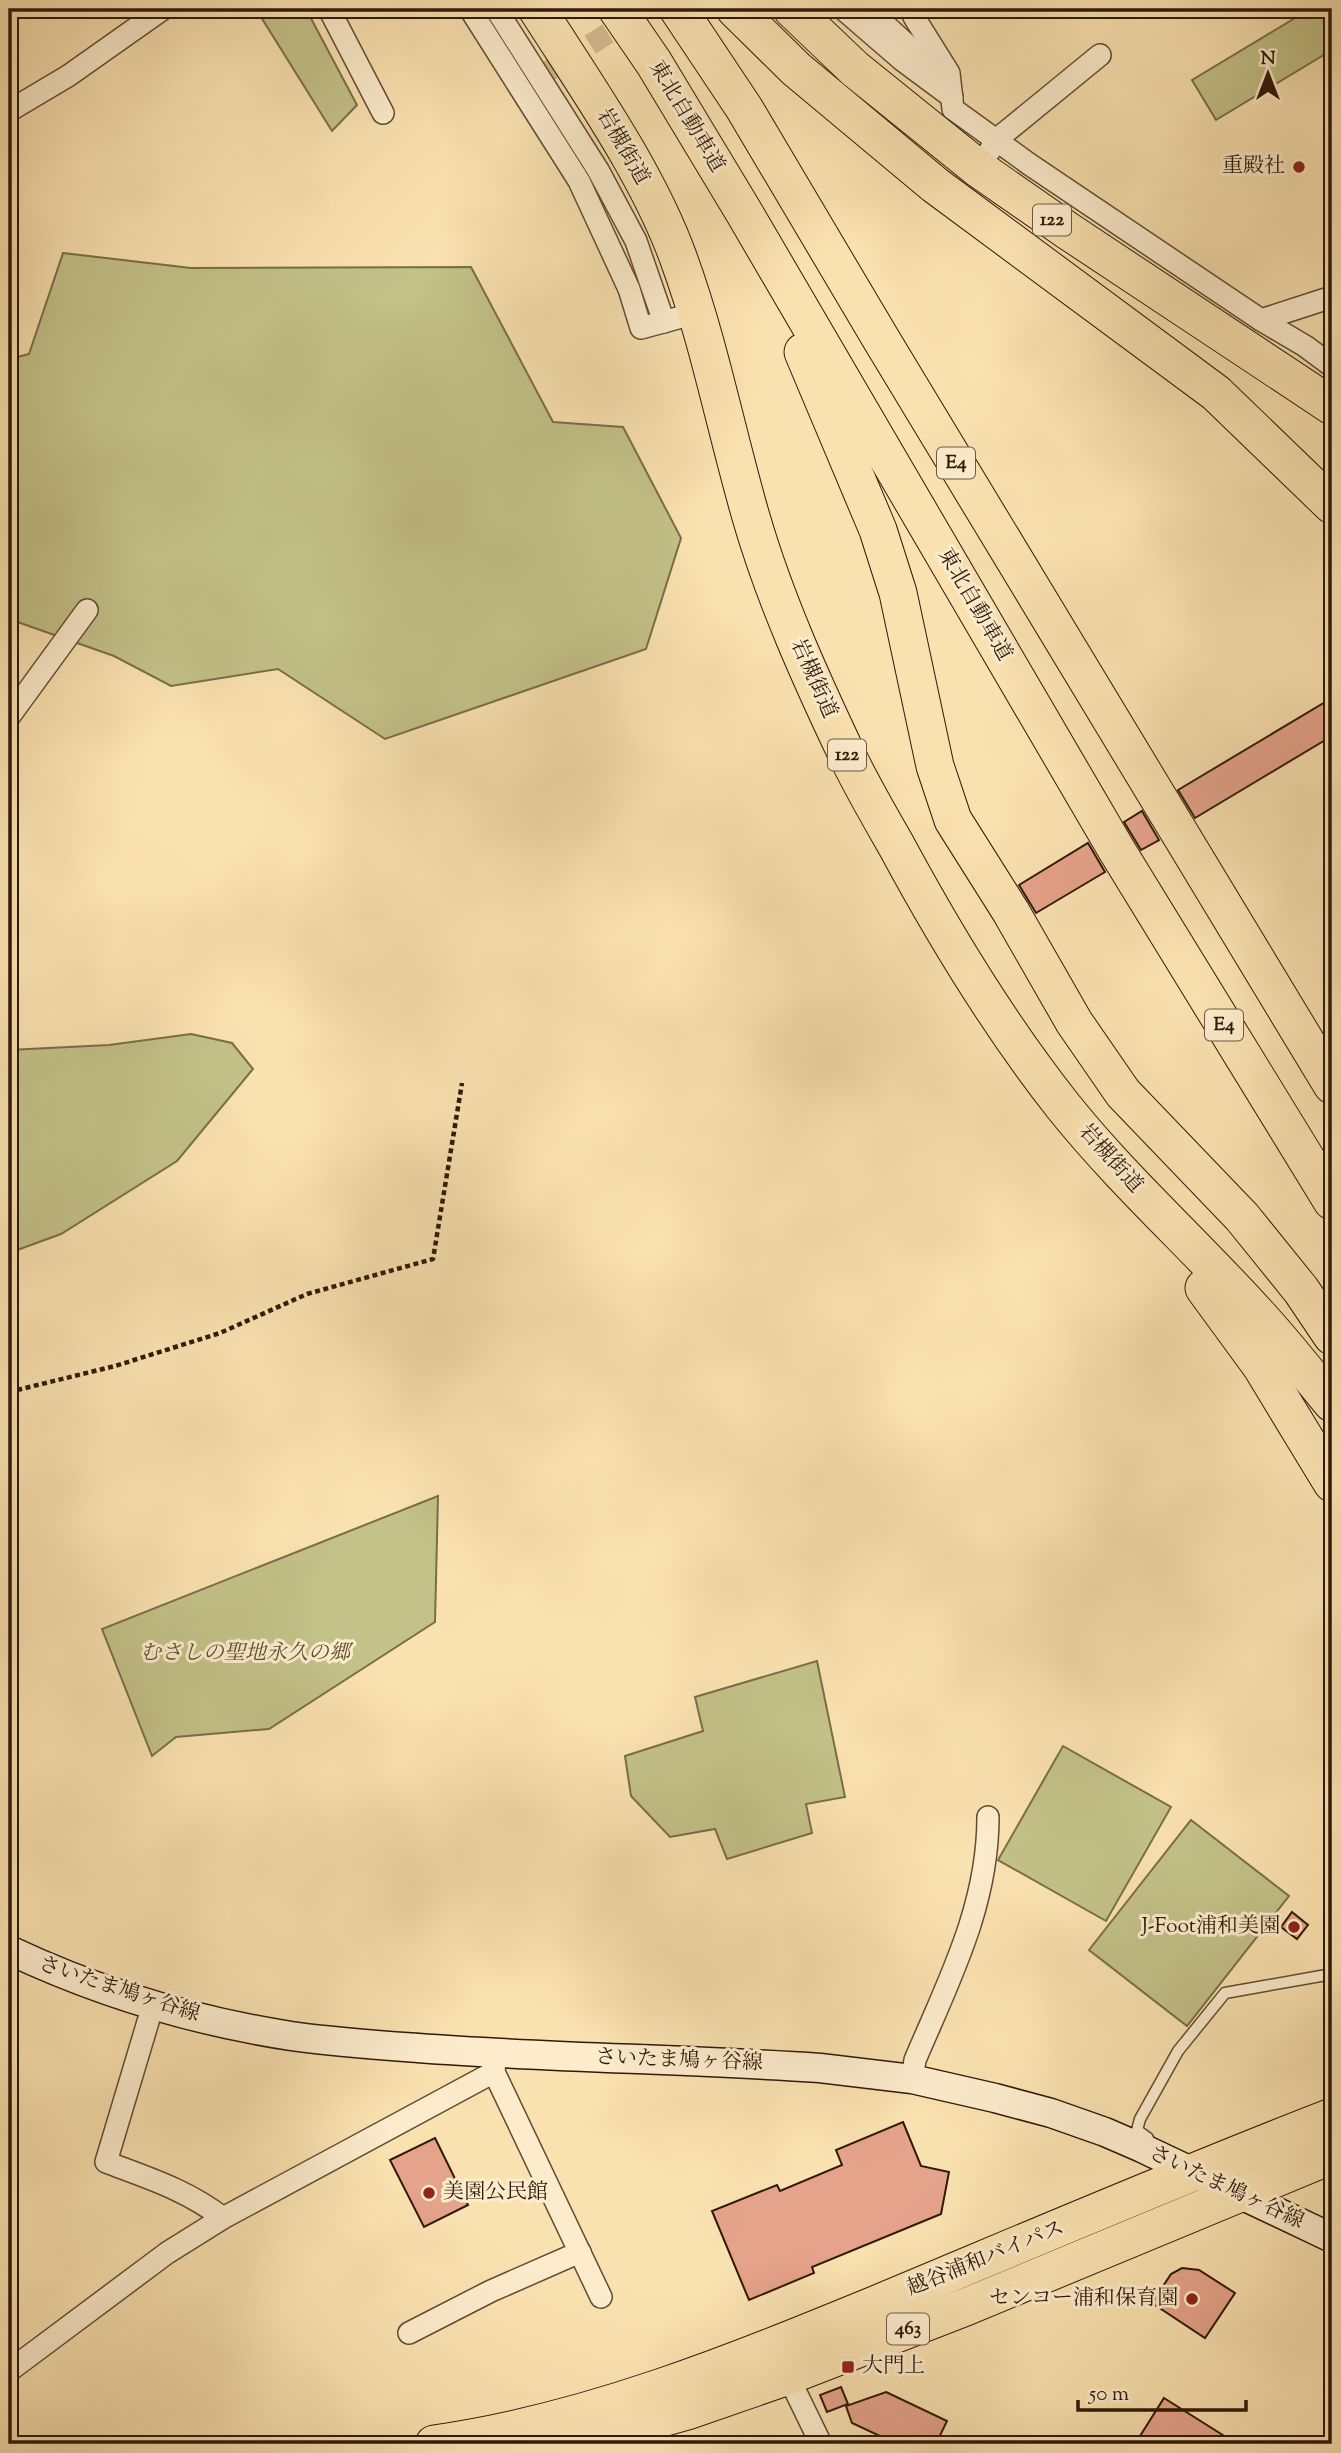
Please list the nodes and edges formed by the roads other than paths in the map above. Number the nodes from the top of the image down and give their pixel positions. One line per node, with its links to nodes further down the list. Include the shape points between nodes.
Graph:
1 (163, 9): 16 (street)
2 (329, 9): 17 (street)
3 (470, 9): 21 (street, via 579,181 629,289 641,328)
4 (496, 9): 21 (street, via 598,170)
5 (537, 9): 21 (highway, 岩槻街道 / 122, via 653,203 677,255)
6 (617, 9): 19 (highway, 東北自動車道 / E4)
7 (678, 9): 28 (highway, E4, via 744,108)
8 (735, 9): 25 (highway, via 796,69 935,185 1216,393)
9 (792, 9): 18 (highway, 122, via 855,69)
10 (843, 9): 15 (street)
11 (868, 9): 14 (street, via 917,54)
12 (916, 9): 14 (street, via 915,17)
13 (1100, 54): 18 (street)
14 (949, 74): 15 (street)
15 (952, 97): 18 (street, via 953,109)
16 (9, 111)
17 (383, 113)
18 (988, 154): 22 (street, via 1029,164); 24 (highway, 122, via 1079,238)
19 (745, 214): 30 (highway, 東北自動車道 / E4, via 1116,849); 31 (highway, via 878,530 901,605 935,766 953,820 1074,1022 1123,1093 1241,1217)
20 (1332, 297): 22 (street)
21 (680, 318): 29 (highway, 岩槻街道 / 122, via 765,559 846,753 975,982)
22 (1261, 320): 23 (street)
23 (1332, 366)
24 (1332, 406)
25 (1332, 505)
26 (88, 610): 27 (street)
27 (9, 717)
28 (1332, 1085)
29 (1063, 1105): 32 (highway, 岩槻街道 / 122, via 1119,1172 1258,1315); 33 (highway, via 1141,1216 1214,1298 1262,1366)
30 (1332, 1201)
31 (1332, 1336)
32 (1332, 1403)
33 (1332, 1483)
34 (988, 1817): 39 (street, via 984,1879 962,1954 915,2060)
35 (9, 1950): 37 (main road, さいたま鳩ヶ谷線)
36 (1332, 1974): 42 (lane, via 1225,1993 1178,2051 1140,2119 1137,2130)
37 (153, 2005): 38 (main road, さいたま鳩ヶ谷線, via 291,2036); 47 (street, via 106,2162 171,2186)
38 (494, 2063): 39 (main road, さいたま鳩ヶ谷線, via 766,2064); 47 (street); 49 (street)
39 (912, 2079): 45 (main road, さいたま鳩ヶ谷線, via 1051,2113)
40 (1332, 2095): 43 (highway)
41 (1332, 2117): 43 (highway, 越谷浦和バイパス / 463)
42 (1153, 2141)
43 (1267, 2143): 45 (highway, 越谷浦和バイパス / 463)
44 (1332, 2155): 46 (highway, 越谷浦和バイパス / 463)
45 (1195, 2173): 46 (main road, さいたま鳩ヶ谷線); 54 (highway, 越谷浦和バイパス / 463, via 727,2365 582,2412)
46 (1238, 2194): 48 (main road, さいたま鳩ヶ谷線); 53 (highway, 越谷浦和バイパス / 463)
47 (223, 2218): 52 (street, via 167,2253)
48 (1332, 2238)
49 (580, 2252): 50 (street); 51 (street)
50 (601, 2297)
51 (409, 2333)
52 (9, 2371)
53 (788, 2376): 55 (highway, 越谷浦和バイパス / 463); 56 (street)
54 (434, 2444)
55 (570, 2444)
56 (821, 2444)

